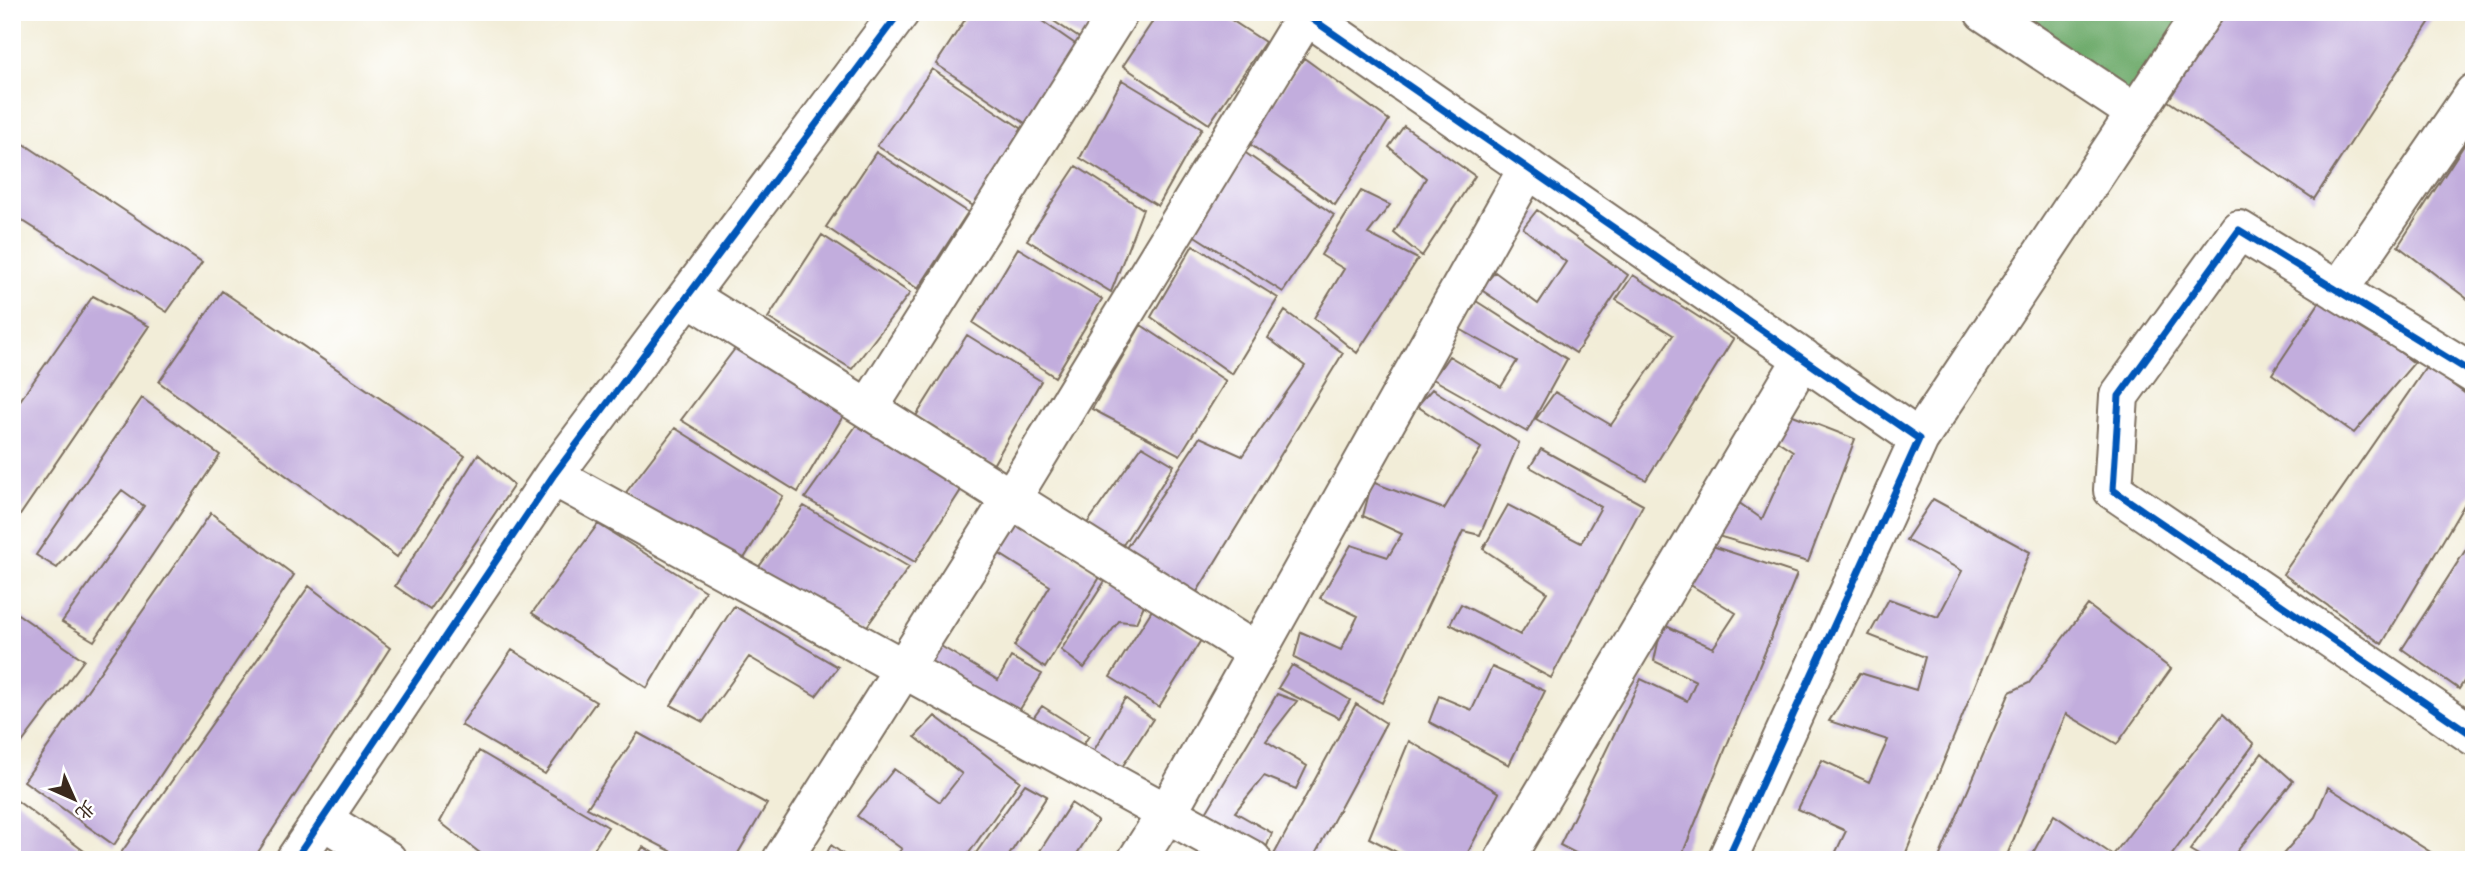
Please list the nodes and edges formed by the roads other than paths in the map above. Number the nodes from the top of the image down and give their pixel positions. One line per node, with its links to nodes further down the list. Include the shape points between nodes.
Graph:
1 (900, 12): 10 (street)
2 (1119, 12): 13 (street)
3 (1984, 12): 7 (street)
4 (2203, 12): 7 (street)
5 (1304, 14): 8 (street); 16 (street)
6 (2474, 93): 9 (street)
7 (2136, 113): 14 (street)
8 (1528, 168): 11 (street); 17 (street)
9 (2339, 291): 12 (street); 19 (street, via 2239,230 2119,397 2113,490)
10 (688, 296): 13 (street); 15 (street)
11 (1802, 358): 14 (street); 27 (street)
12 (2474, 374)
13 (868, 409): 16 (street)
14 (1919, 439): 28 (street)
15 (553, 476): 18 (street); 21 (street)
16 (1011, 499): 17 (street); 18 (street)
17 (1256, 653): 20 (street)
18 (904, 668): 20 (street); 24 (street)
19 (2474, 736)
20 (1167, 813): 25 (street); 26 (street)
21 (323, 819): 22 (street); 23 (street)
22 (295, 860)
23 (387, 860)
24 (782, 860)
25 (1137, 860)
26 (1252, 860)
27 (1504, 860)
28 (1727, 860)

